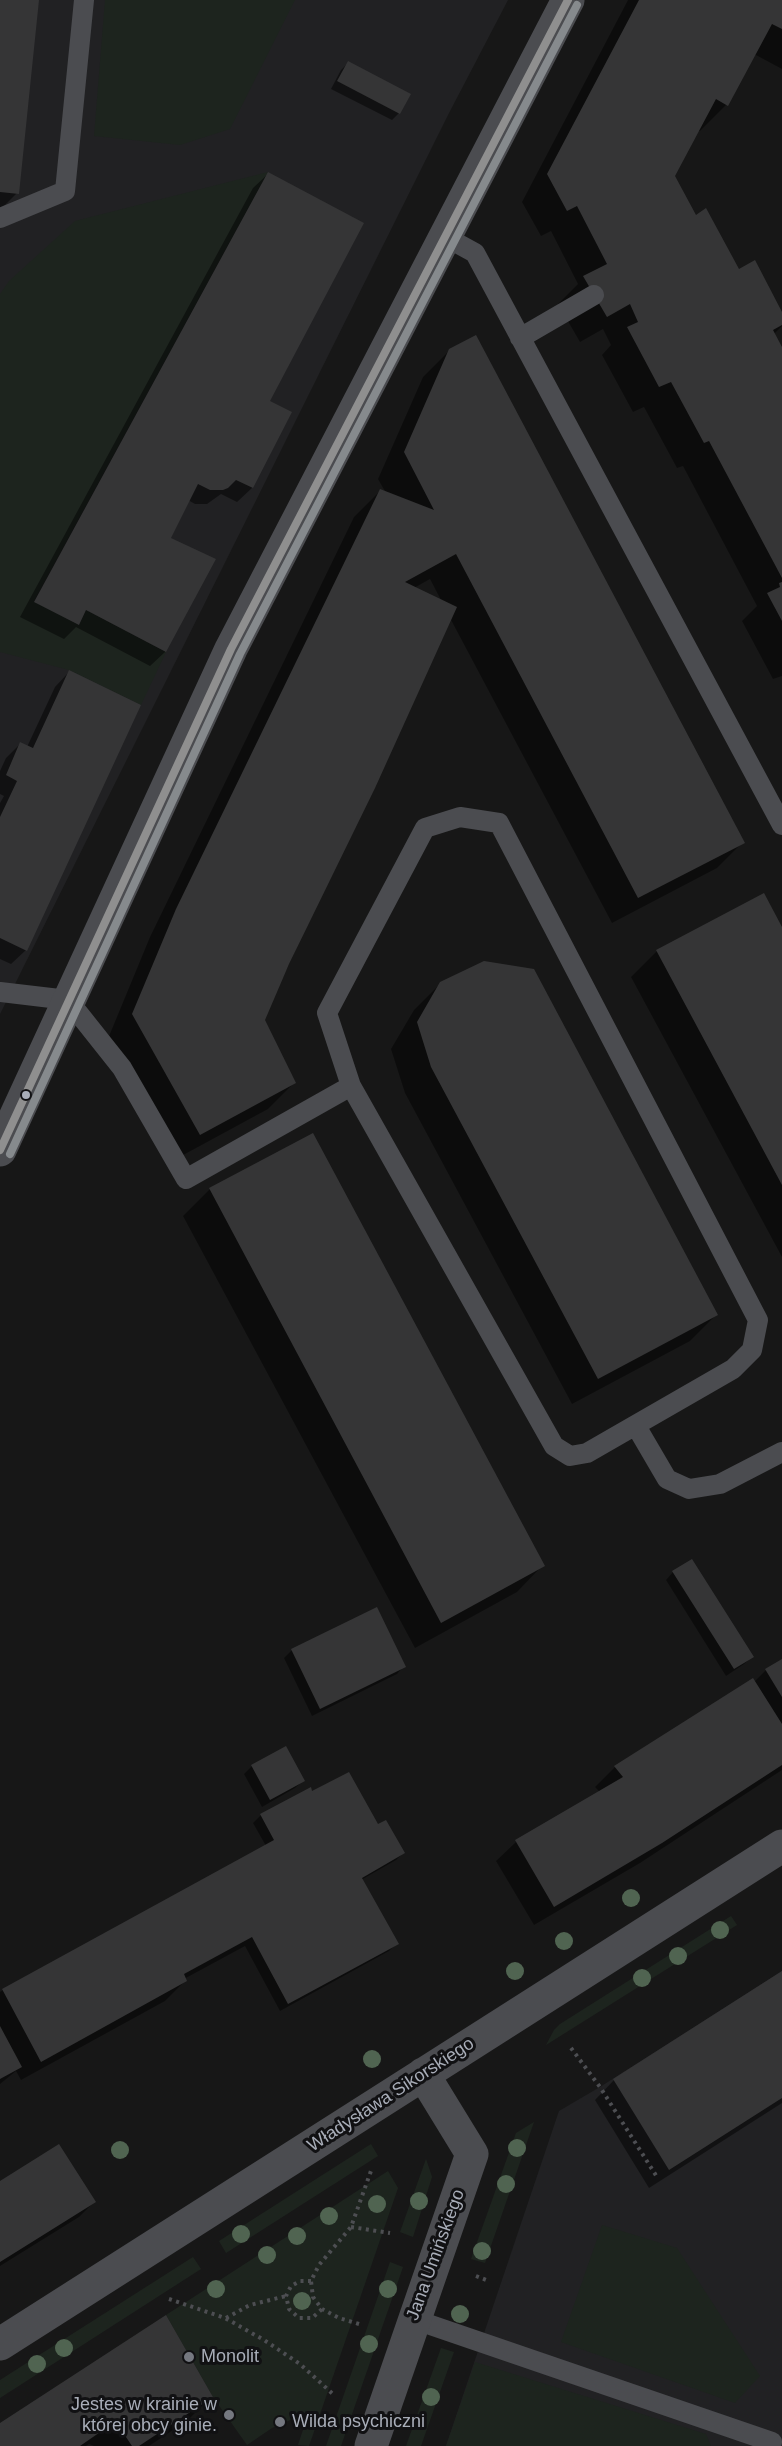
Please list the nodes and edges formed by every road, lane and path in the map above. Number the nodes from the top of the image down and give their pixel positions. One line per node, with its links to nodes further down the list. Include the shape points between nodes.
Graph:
1 (84, 0): 3 (lane, via 65,191)
2 (568, 0): 4 (street)
3 (0, 218)
4 (444, 236): 6 (lane, via 475,253); 9 (street, via 231,649)
5 (594, 295): 6 (lane)
6 (520, 338): 7 (lane)
7 (782, 825)
8 (0, 992): 9 (lane)
9 (69, 1000): 10 (lane, via 122,1068 186,1179); 11 (street)
10 (351, 1086): 12 (lane, via 554,1446 570,1455 587,1453); 12 (lane, via 327,1013 425,828 460,817 499,823 758,1320 752,1350 733,1369)
11 (0, 1150)
12 (636, 1426): 13 (lane, via 667,1479 689,1489 720,1484)
13 (782, 1452)
14 (782, 1846): 16 (street, Władysława Sikorskiego)
15 (571, 2048): 18 (path)
16 (423, 2074): 26 (street, Jana Umińskiego, via 472,2154); 28 (street, Władysława Sikorskiego)
17 (372, 2168): 19 (path)
18 (657, 2177)
19 (351, 2227): 20 (path); 21 (path, via 319,2265)
20 (390, 2233)
21 (311, 2281): 22 (path, via 291,2286); 24 (path, via 313,2297)
22 (286, 2296): 24 (path, via 289,2309 299,2318 312,2318); 25 (path, via 250,2305)
23 (169, 2300): 25 (path)
24 (322, 2309): 27 (path)
25 (225, 2318): 29 (path, via 300,2364)
26 (413, 2319): 30 (lane); 31 (street, Jana Umińskiego)
27 (359, 2324)
28 (0, 2344)
29 (334, 2395)
30 (772, 2442)
31 (371, 2446)

